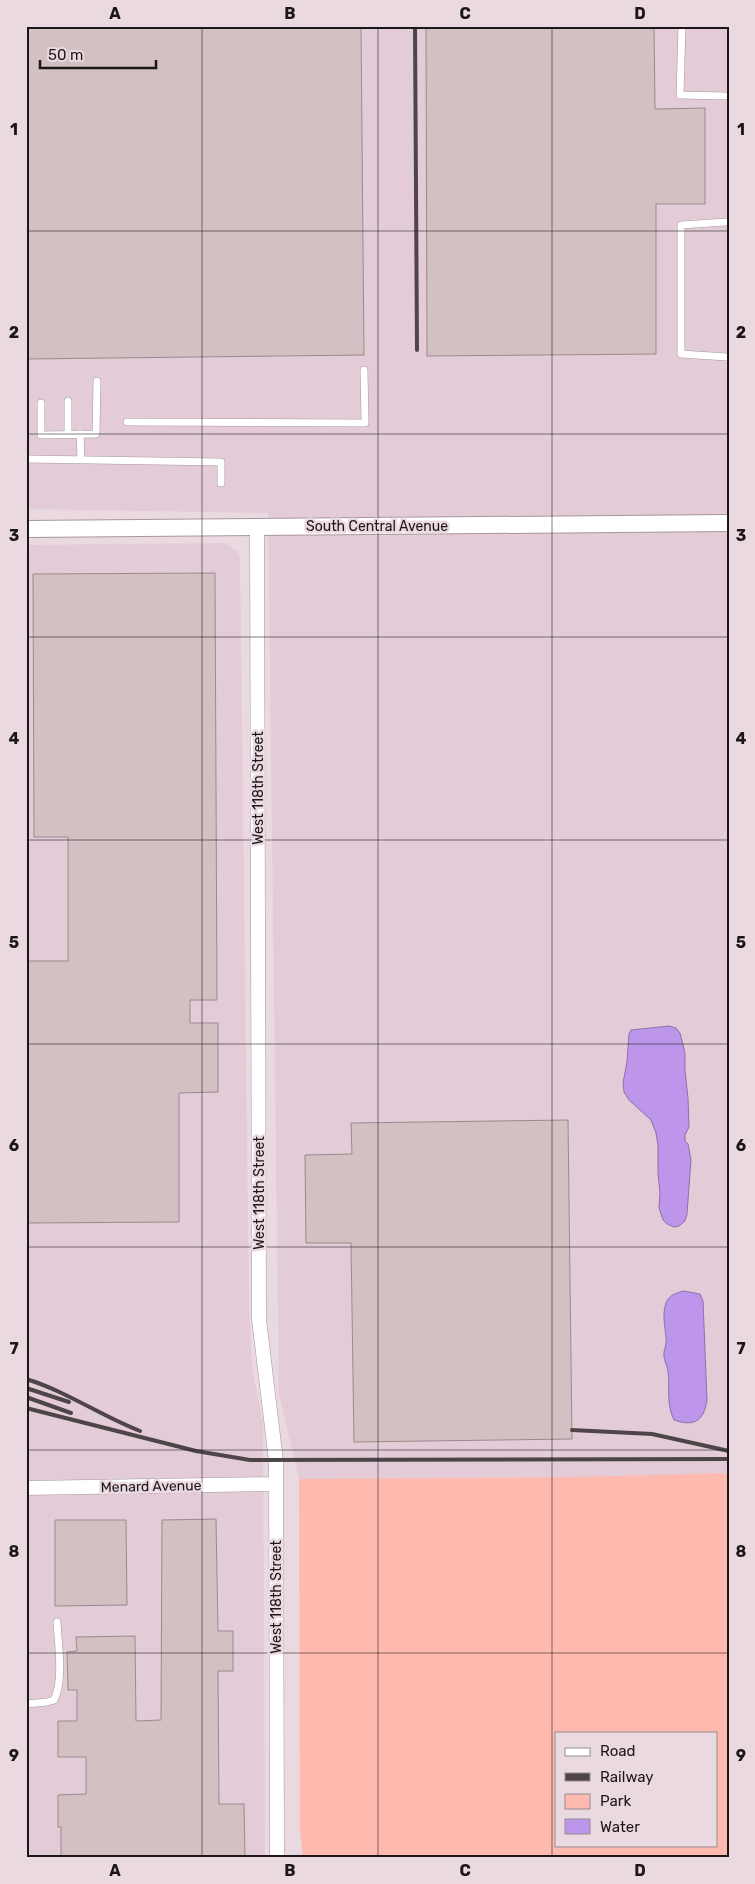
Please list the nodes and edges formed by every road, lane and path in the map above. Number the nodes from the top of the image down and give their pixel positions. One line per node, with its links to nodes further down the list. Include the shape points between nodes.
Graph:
1 (682, 26): 2 (lane, via 680,95)
2 (726, 96)
3 (726, 222): 4 (lane, via 681,224 681,354)
4 (727, 357)
5 (364, 370): 9 (lane, via 365,423)
6 (97, 381): 11 (lane, via 96,434)
7 (68, 401): 10 (lane)
8 (41, 403): 10 (lane, via 41,435)
9 (127, 422)
10 (68, 434): 11 (lane)
11 (80, 434): 13 (lane)
12 (26, 459): 13 (lane)
13 (81, 460): 14 (lane, via 221,462)
14 (221, 483)
15 (729, 523): 16 (street, South Central Avenue)
16 (257, 527): 17 (street, South Central Avenue); 18 (street, West 118th Street, via 259,1319)
17 (26, 529)
18 (276, 1484): 19 (street, Menard Avenue); 22 (street, West 118th Street)
19 (26, 1488)
20 (57, 1622): 21 (lane, via 57,1694 54,1700)
21 (26, 1704)
22 (277, 1858)

